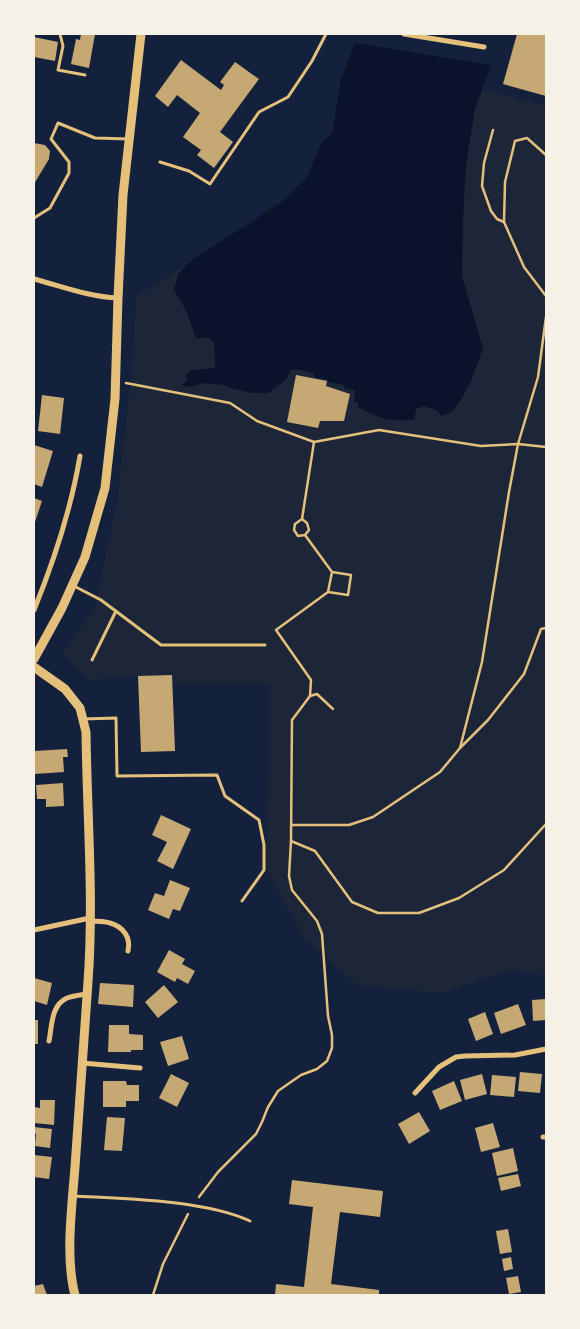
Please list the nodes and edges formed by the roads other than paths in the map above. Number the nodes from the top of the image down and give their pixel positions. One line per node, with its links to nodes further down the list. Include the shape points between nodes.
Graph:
1 (60, 34): 6 (lane, via 63,46 58,70)
2 (141, 34): 7 (street)
3 (326, 34): 8 (lane, via 288,97 259,112 210,184 189,171)
4 (404, 34): 5 (street)
5 (484, 47)
6 (85, 75)
7 (129, 139): 9 (lane, via 95,138 58,123 52,139 69,162 69,173 50,208); 11 (street)
8 (160, 162)
9 (34, 218)
10 (34, 279): 11 (street)
11 (118, 298): 13 (street, via 116,381 105,488 85,557)
12 (80, 456): 14 (street, via 68,512)
13 (72, 585): 15 (lane); 17 (street)
14 (34, 610)
15 (116, 611): 16 (lane, via 161,645); 18 (lane)
16 (265, 645)
17 (34, 659)
18 (92, 660)
19 (34, 667): 20 (street, via 65,689 80,708)
20 (83, 719): 21 (lane, via 116,718 117,776 216,775 225,796 259,820 264,870); 22 (street, via 86,732)
21 (242, 901)
22 (90, 919): 23 (street); 24 (street, via 118,926 128,938); 25 (street)
23 (34, 930)
24 (128, 951)
25 (87, 994): 26 (street, via 59,1002 53,1015); 28 (street)
26 (50, 1041)
27 (546, 1049): 30 (street, via 515,1055 456,1058 439,1067)
28 (82, 1063): 29 (street); 31 (street)
29 (140, 1068)
30 (415, 1093)
31 (72, 1196): 32 (lane, via 214,1208); 33 (street, via 70,1263)
32 (250, 1222)
33 (76, 1295)

